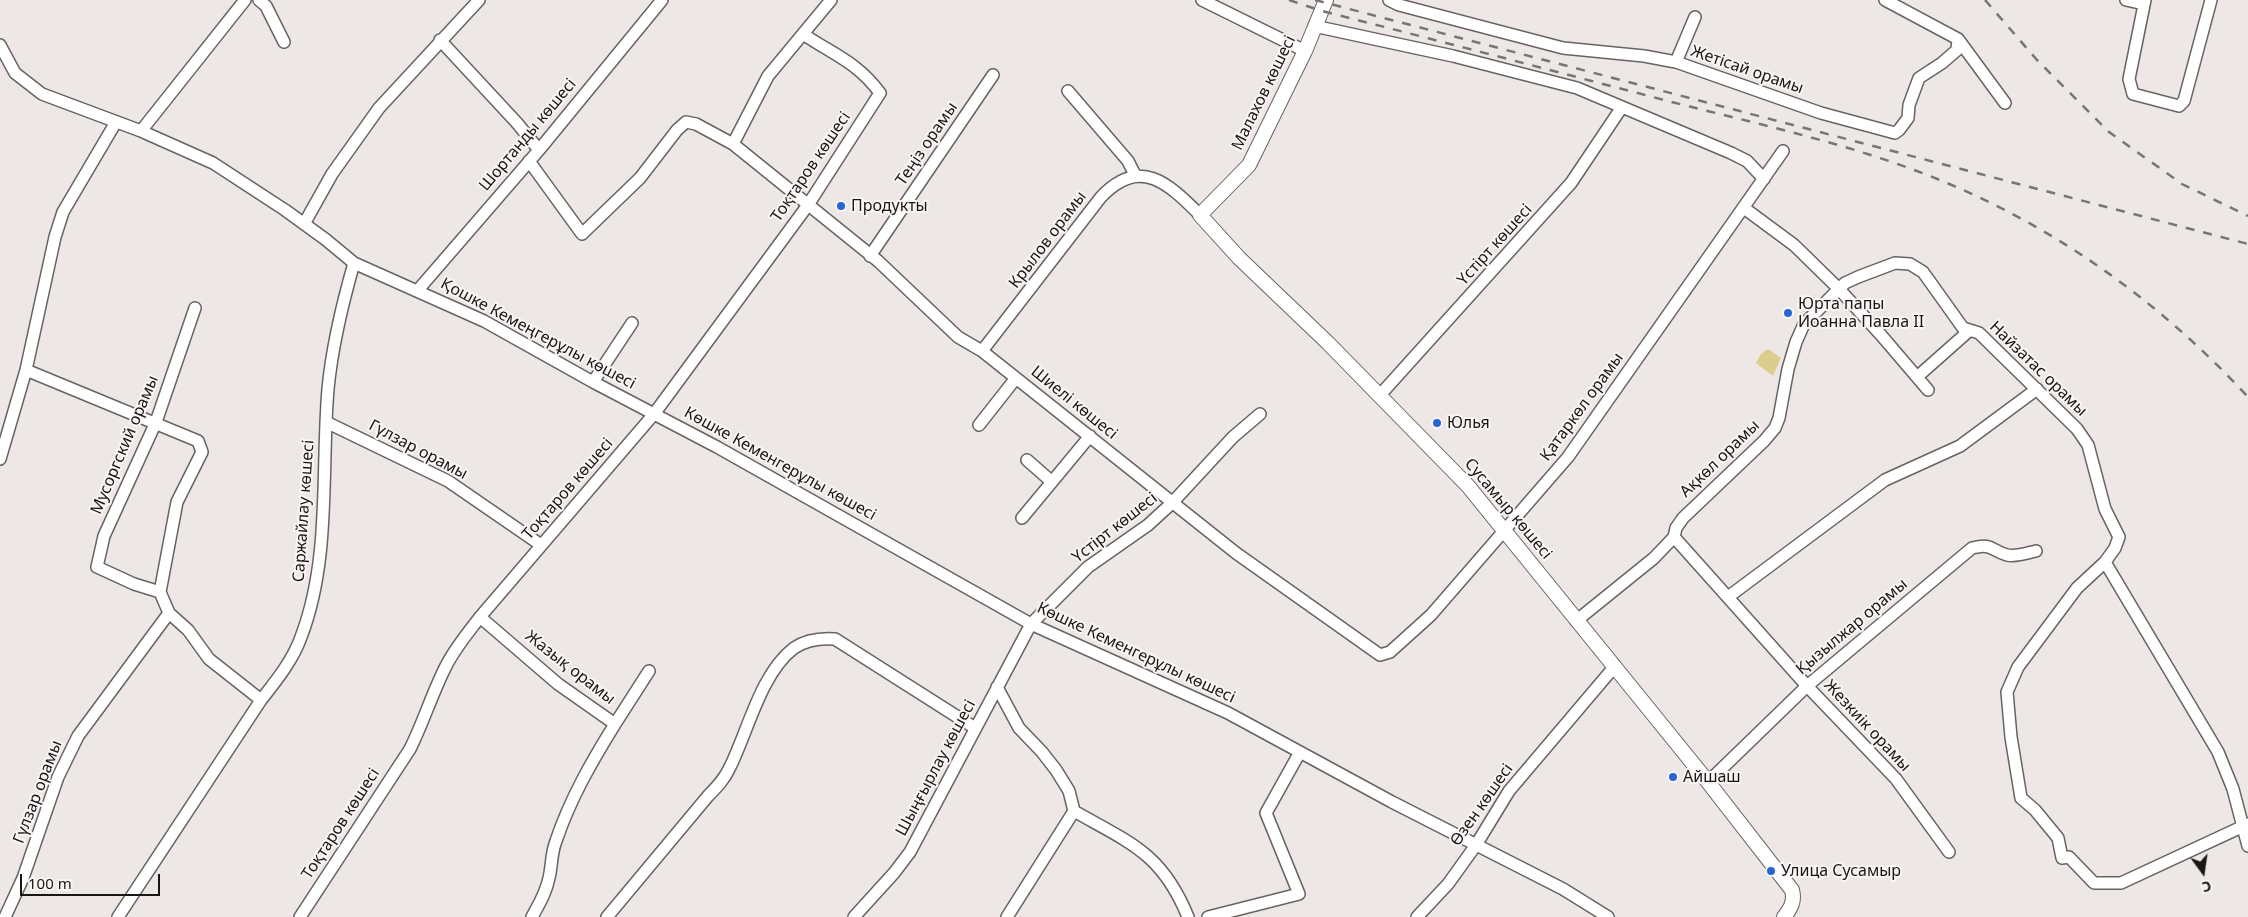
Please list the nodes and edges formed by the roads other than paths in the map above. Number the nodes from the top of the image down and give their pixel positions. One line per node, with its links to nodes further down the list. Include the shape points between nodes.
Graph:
1 (245, 0): 27 (street)
2 (259, 0): 18 (street, via 266,6)
3 (479, 0): 17 (street)
4 (662, 0): 29 (street, Шортанды көшесі)
5 (831, 0): 15 (street)
6 (1202, 0): 20 (street)
7 (1326, 0): 14 (main road, Малахов көшесі)
8 (1389, 0): 21 (street, Жетісай орамы, via 1563,48)
9 (1885, 0): 16 (street)
10 (2126, 0): 12 (street)
11 (2211, 0): 12 (street, via 2184,101 2179,106 2133,94 2130,87)
12 (2144, 2)
13 (1695, 17): 21 (street)
14 (1314, 26): 20 (main road, Малахов көшесі); 25 (street, via 1453,56 1577,88)
15 (803, 34): 28 (street, via 768,76); 34 (street, Тоқтаров көшесі, via 850,62 870,79 880,93)
16 (1958, 39): 21 (street, Жетісай орамы, via 1957,50 1919,78 1908,118 1895,133 1822,113); 24 (street)
17 (440, 40): 29 (street); 37 (street, via 374,114 332,174)
18 (284, 42)
19 (0, 45): 26 (street, Қошке Кемеңгерұлы көшесі, via 15,73 42,94)
20 (1306, 51): 36 (main road, Малахов көшесі, via 1249,165)
21 (1676, 62)
22 (993, 75): 38 (street, Теңіз орамы)
23 (1068, 91): 32 (street, via 1128,161)
24 (2005, 103)
25 (1622, 107): 33 (street, via 1747,161); 52 (street, Үстірт көшесі, via 1571,183)
26 (116, 122): 27 (street, Қошке Кемеңгерұлы көшесі); 46 (street, via 63,212)
27 (141, 131): 37 (street, Қошке Кемеңгерұлы көшесі, via 213,163)
28 (733, 144): 31 (street, Шиелі көшесі, via 686,122 640,178 582,234); 34 (street, Шиелі көшесі)
29 (539, 150): 31 (street, Шортанды көшесі)
30 (1783, 151): 33 (street, Қатаркөл орамы)
31 (529, 161): 41 (street, Шортанды көшесі)
32 (1135, 175): 36 (street, Сусамыр көшесі, via 1155,179 1177,192); 45 (street, Крылов орамы, via 1113,184 1101,197)
33 (1764, 179): 35 (street, Қатаркөл орамы)
34 (808, 205): 38 (street, Шиелі көшесі); 53 (street, Тоқтаров көшесі)
35 (1744, 208): 40 (street, via 1794,245); 64 (street, Қатаркөл орамы, via 1568,457)
36 (1200, 215): 52 (main road, Сусамыр көшесі, via 1239,258)
37 (304, 224): 39 (street, Қошке Кемеңгерұлы көшесі)
38 (870, 256): 45 (street, Шиелі көшесі, via 958,337)
39 (354, 264): 41 (street, Қошке Кемеңгерұлы көшесі); 56 (street, Саржайлау көшесі, via 332,360)
40 (1839, 289): 44 (street, Найзатас орамы, via 1858,277 1895,263 1910,264 1923,272 1963,328); 47 (street); 65 (street, Ақкөл орамы, via 1804,324 1796,342 1775,428 1683,518)
41 (418, 290): 49 (street, Қошке Кемеңгерұлы көшесі, via 484,321)
42 (196, 308): 55 (street, Мусоргский орамы)
43 (632, 322): 49 (street)
44 (1970, 330): 47 (street); 50 (street, Найзатас орамы, via 1979,333)
45 (982, 351): 48 (street, Шиелі көшесі)
46 (26, 370): 55 (street); 59 (street)
47 (1917, 377): 51 (street)
48 (1016, 378): 57 (street); 58 (street, Шиелі көшесі)
49 (593, 382): 53 (street, Қошке Кемеңгерұлы көшесі)
50 (2037, 389): 68 (street, Найзатас орамы, via 2077,429 2088,445 2105,509 2118,537); 70 (street, via 1960,446 1885,480)
51 (1928, 390)
52 (1380, 395): 64 (main road, Сусамыр көшесі, via 1468,486)
53 (654, 414): 66 (street, Тоқтаров көшесі); 74 (street, Көшке Кеменгерұлы көшесі, via 717,446)
54 (1260, 414): 62 (street, Үстірт көшесі)
55 (156, 422): 69 (street, via 198,440 202,452 177,502); 69 (street, Мусоргский орамы, via 104,536 97,568)
56 (326, 422): 66 (street, Гүлзар орамы, via 448,481); 80 (street, Саржайлау көшесі, via 320,556 314,597 301,638 279,677)
57 (979, 425)
58 (1090, 436): 61 (street); 62 (street, Шиелі көшесі)
59 (0, 459)
60 (1027, 460): 61 (street)
61 (1052, 482): 63 (street)
62 (1172, 503): 74 (street, Үстірт көшесі, via 1148,525 1088,567); 75 (street, Шиелі көшесі, via 1236,553 1380,655 1390,652)
63 (1022, 518)
64 (1505, 532): 73 (main road, Сусамыр көшесі); 75 (street, Қатаркөл орамы)
65 (1674, 537): 70 (street, Жезкиік орамы); 73 (street, Ақкөл орамы, via 1654,558)
66 (541, 545): 72 (street, Тоқтаров көшесі)
67 (2036, 551): 78 (street, Қызылжар орамы, via 2018,556 1986,545 1972,548)
68 (2105, 562): 86 (street, via 2218,752); 86 (street, Найзатас орамы, via 2077,588 2018,667 2007,692 2021,798 2058,838 2062,858 2069,857 2094,883 2121,883)
69 (160, 592): 71 (street)
70 (1728, 597): 78 (street, Жезкиік орамы)
71 (170, 613): 80 (street, via 188,630 209,659); 90 (street, Гүлзар орамы, via 78,736 58,777 24,878)
72 (480, 617): 81 (street, Жазық орамы, via 558,684); 92 (street, Тоқтаров көшесі, via 445,667 410,749)
73 (1576, 621): 76 (main road, Сусамыр көшесі)
74 (1031, 624): 79 (street, Шыңғырлау көшесі); 83 (street, Көшке Кеменгерұлы көшесі, via 1228,713)
75 (1407, 638)
76 (1614, 666): 84 (main road, Сусамыр көшесі); 87 (street, Өзен көшесі, via 1509,791)
77 (649, 671): 81 (street)
78 (1806, 686): 84 (street, Қызылжар орамы); 89 (street, Жезкиік орамы, via 1896,779)
79 (997, 687): 82 (street, Шыңғырлау көшесі); 85 (street, via 1019,728 1056,770 1069,791)
80 (260, 700): 91 (street, Саржайлау көшесі)
81 (615, 724): 93 (street, Жазық орамы, via 582,779 564,820 555,842 544,895)
82 (975, 728): 94 (street, via 834,639 811,640 796,647 776,668 720,784); 95 (street, Шыңғырлау көшесі, via 910,852)
83 (1300, 752): 87 (street, Көшке Кеменгерұлы көшесі); 98 (street, via 1266,813 1299,894)
84 (1708, 782): 101 (main road, Сусамыр көшесі, via 1792,890 1794,898)
85 (1074, 811): 96 (street); 97 (street, via 1150,857 1169,880)
86 (2245, 825): 88 (street)
87 (1476, 846): 99 (street, Өзен көшесі, via 1448,884); 100 (street, Көшке Кеменгерұлы көшесі, via 1563,889)
88 (2248, 846)
89 (1950, 852)
90 (5, 917)
91 (118, 917)
92 (300, 917)
93 (532, 917)
94 (606, 917)
95 (854, 917)
96 (1007, 917)
97 (1188, 917)
98 (1208, 917)
99 (1417, 917)
100 (1608, 917)
101 (1784, 917)

